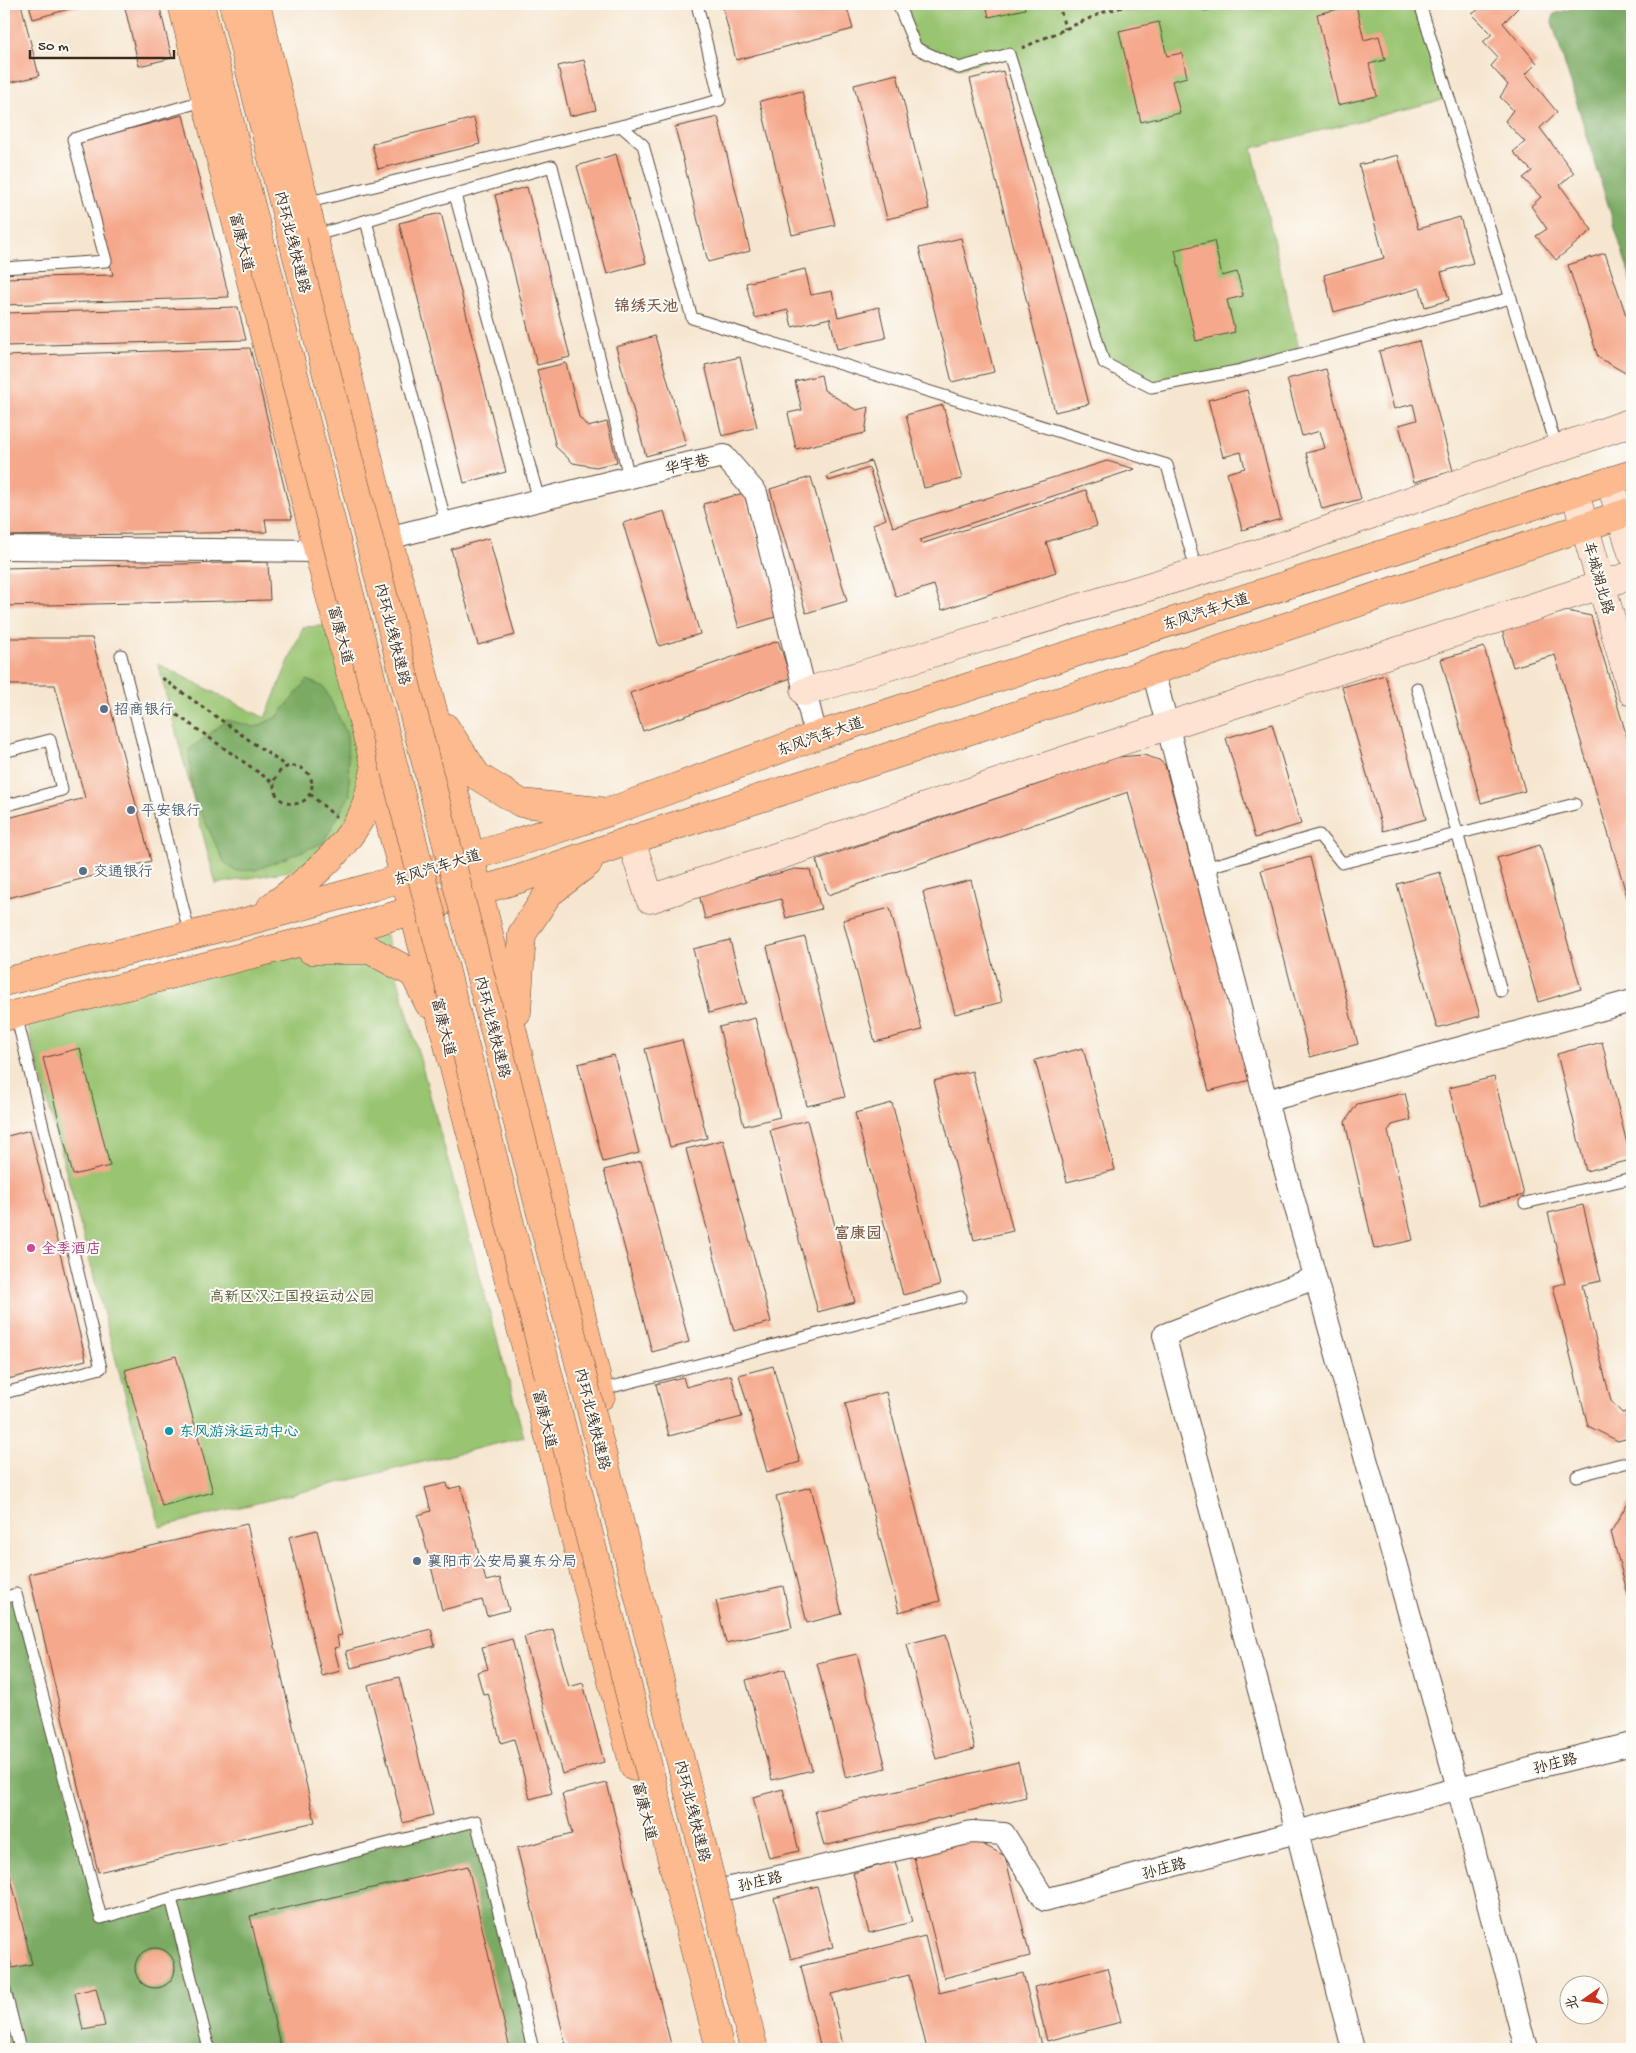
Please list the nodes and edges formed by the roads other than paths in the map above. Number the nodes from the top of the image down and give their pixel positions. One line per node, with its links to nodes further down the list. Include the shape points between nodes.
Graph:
1 (182, 4): 8 (main road, 富康大道)
2 (200, 4): 81 (main road, 内环北线快速路, bridge)
3 (233, 4): 82 (main road, 内环北线快速路, bridge)
4 (256, 4): 11 (main road)
5 (697, 4): 9 (lane, via 720,100)
6 (898, 4): 15 (lane, via 916,48 959,68 1009,54 1104,363 1151,387 1237,371)
7 (1420, 4): 15 (lane)
8 (206, 100): 14 (lane, via 73,139 106,261); 27 (main road, 富康大道)
9 (621, 126): 11 (lane); 29 (lane, via 643,144 692,318 1166,464)
10 (455, 195): 12 (lane); 18 (lane, via 552,166); 21 (lane)
11 (305, 203): 13 (main road)
12 (366, 221): 13 (lane); 23 (lane)
13 (313, 236): 25 (main road)
14 (4, 268)
15 (1511, 298): 17 (lane)
16 (1632, 422): 17 (street)
17 (1557, 448): 29 (street)
18 (629, 477): 21 (street, 华宇巷); 35 (street, 华宇巷, via 724,456 756,493)
19 (1621, 477): 20 (main road, 东风汽车大道); 22 (street)
20 (1575, 493): 24 (street, 车城湖北路); 39 (main road, 东风汽车大道)
21 (539, 500): 23 (street, 华宇巷)
22 (1627, 513): 24 (main road); 28 (street)
23 (446, 523): 25 (street, 华宇巷)
24 (1584, 526): 31 (street, 车城湖北路); 33 (main road)
25 (388, 538): 37 (main road)
26 (4, 548): 27 (street)
27 (318, 551): 41 (main road, 富康大道)
28 (1632, 553)
29 (1198, 573): 35 (street)
30 (1632, 575): 31 (street)
31 (1601, 584): 36 (street, 车城湖北路); 38 (street)
32 (121, 655): 53 (lane)
33 (1153, 671): 38 (street); 46 (main road)
34 (1417, 688): 45 (lane)
35 (805, 692): 39 (street, 华宇巷)
36 (1632, 692)
37 (433, 709): 44 (main road, via 478,776 521,803); 47 (main road)
38 (1168, 726): 46 (street, via 650,899); 48 (street)
39 (816, 736): 44 (main road, 东风汽车大道)
40 (4, 752): 43 (lane, via 50,740 62,790)
41 (376, 767): 49 (main road, 富康大道); 52 (main road, via 361,818 332,857 303,884)
42 (1575, 804): 45 (lane)
43 (4, 806)
44 (609, 812): 47 (main road, 东风汽车大道)
45 (1457, 834): 48 (lane, via 1342,864 1318,835); 56 (lane)
46 (620, 844): 50 (main road); 60 (main road, via 548,894 522,934)
47 (470, 856): 49 (main road, 东风汽车大道); 50 (main road)
48 (1205, 868): 61 (street)
49 (404, 876): 51 (main road, 富康大道); 52 (main road, 东风汽车大道)
50 (479, 890): 51 (main road); 60 (main road)
51 (414, 911): 54 (main road); 59 (main road, 富康大道)
52 (255, 919): 53 (main road, 东风汽车大道)
53 (190, 936): 55 (main road, 东风汽车大道)
54 (275, 950): 58 (main road); 59 (main road, via 370,950 414,974)
55 (4, 982)
56 (1501, 991)
57 (1632, 1001): 61 (street)
58 (10, 1016): 67 (lane, via 101,1368)
59 (447, 1039): 80 (main road, 富康大道)
60 (515, 1041): 66 (main road)
61 (1266, 1101): 64 (street)
62 (1632, 1178): 63 (lane)
63 (1525, 1203)
64 (1315, 1278): 72 (street); 73 (street, via 1164,1335)
65 (961, 1297): 66 (lane)
66 (600, 1390): 74 (main road)
67 (4, 1393)
68 (1632, 1461): 69 (lane)
69 (1576, 1476)
70 (4, 1598): 75 (lane, via 16,1594 101,1918)
71 (1632, 1744): 72 (street, 孙庄路)
72 (1458, 1788): 73 (street, 孙庄路); 85 (street)
73 (1297, 1832): 74 (street, 孙庄路, via 1045,1900 1004,1834 972,1832); 84 (street)
74 (726, 1889): 83 (main road)
75 (171, 1898): 78 (lane); 79 (lane, via 476,1821)
76 (4, 1986): 77 (lane)
77 (20, 2049)
78 (209, 2049)
79 (533, 2049)
80 (707, 2049)
81 (720, 2049)
82 (754, 2049)
83 (768, 2049)
84 (1352, 2049)
85 (1526, 2049)

